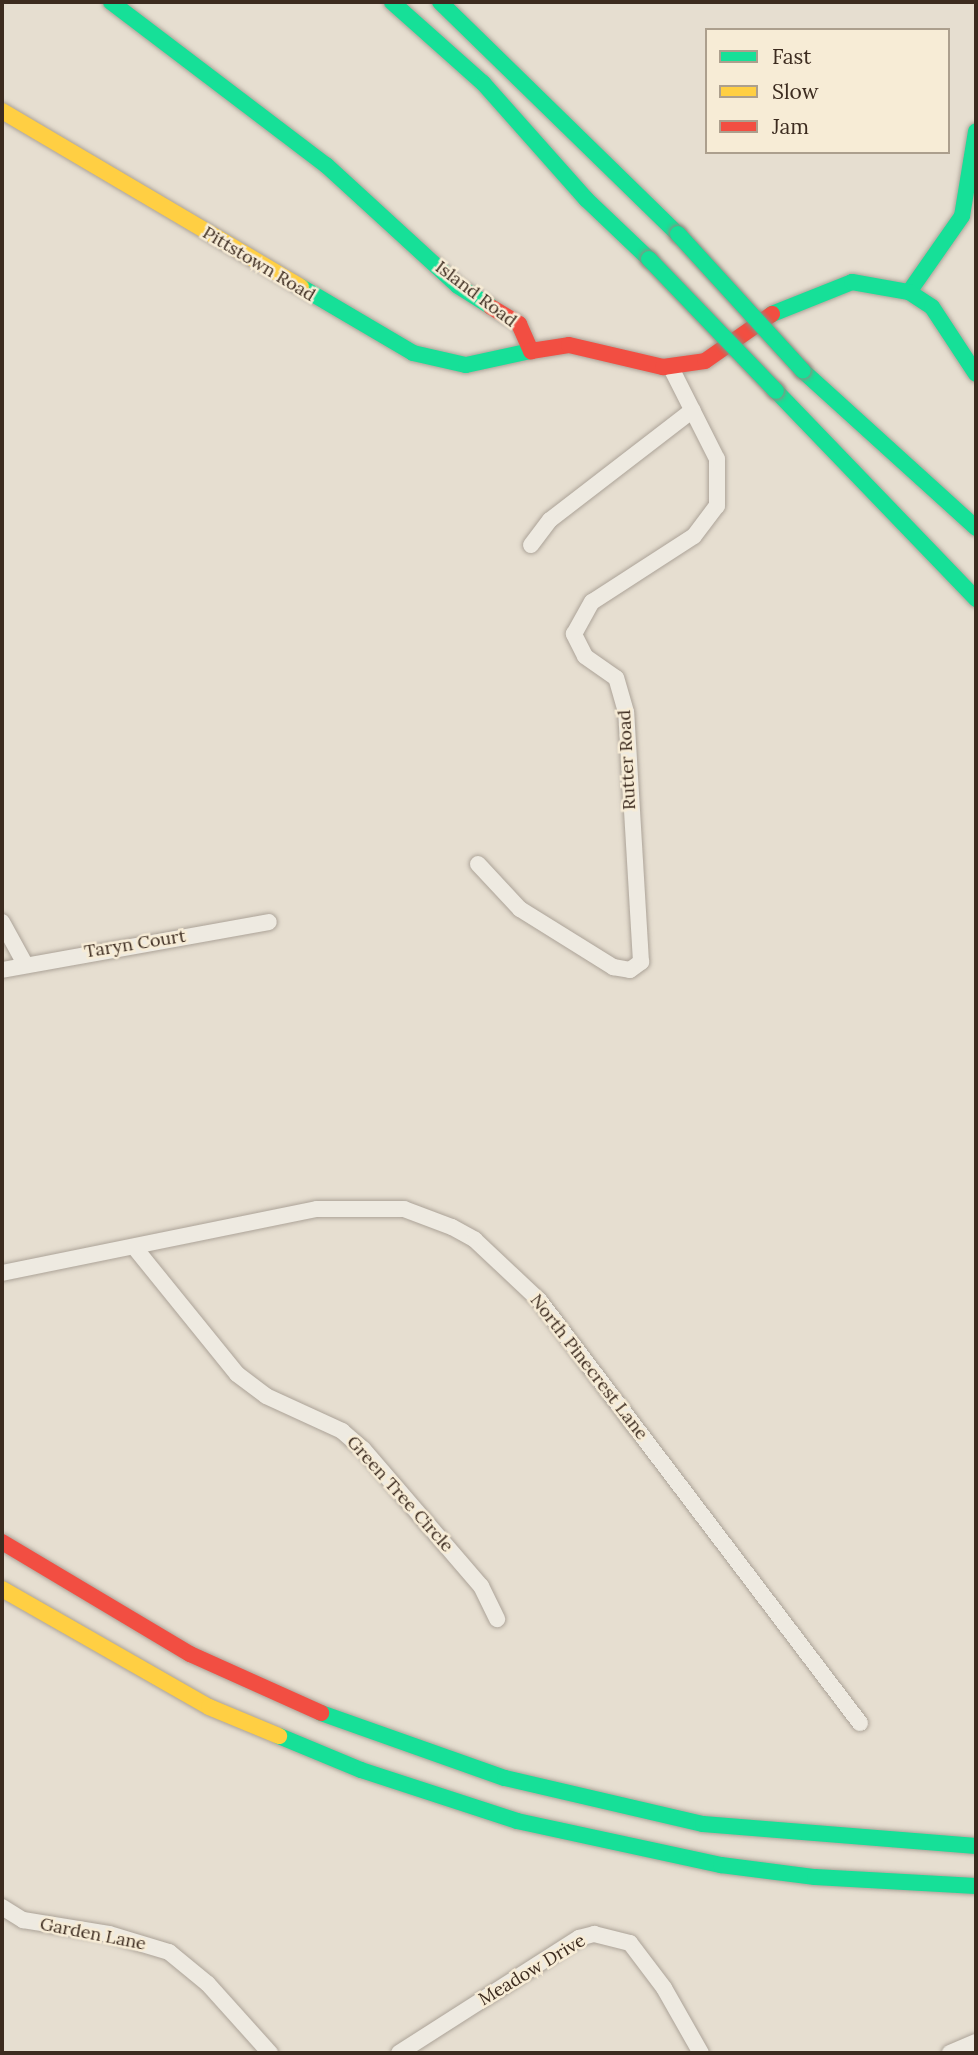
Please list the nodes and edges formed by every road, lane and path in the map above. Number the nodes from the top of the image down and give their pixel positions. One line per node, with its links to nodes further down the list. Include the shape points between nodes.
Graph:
1 (111, 2): 8 (main road, Island Road, via 326,165 458,286)
2 (392, 2): 14 (main road, bridge, via 483,83 586,199)
3 (440, 2): 15 (main road, bridge, via 678,234 803,371)
4 (2, 111): 10 (main road, Pittstown Road, via 413,353 466,365)
5 (976, 131): 6 (main road)
6 (969, 212): 7 (main road)
7 (909, 292): 11 (main road, via 852,282 825,288 783,306 705,362); 12 (main road, via 932,307)
8 (519, 324): 9 (main road); 10 (main road, Island Road)
9 (569, 345): 10 (main road); 11 (main road)
10 (531, 351)
11 (671, 368): 13 (street, Rutter Road)
12 (976, 374)
13 (693, 410): 16 (street, via 550,520); 19 (street, Rutter Road, via 720,474 710,520 672,553 592,602 575,634 584,656 616,678 626,712 641,962 630,970 613,968 520,909)
14 (866, 484): 17 (main road); 18 (main road)
15 (976, 528)
16 (531, 545)
17 (976, 599)
18 (976, 622)
19 (478, 864)
20 (2, 922): 22 (street)
21 (269, 922): 22 (street, Taryn Court)
22 (24, 964): 23 (street, Taryn Court)
23 (2, 970)
24 (135, 1248): 25 (street, North Pinecrest Lane); 28 (street, Green Tree Circle, via 237,1374 266,1396 342,1431 363,1449 481,1587); 29 (street, North Pinecrest Lane, via 317,1209 404,1209 475,1240 539,1300 571,1339)
25 (2, 1273)
26 (2, 1542): 30 (main road, via 116,1614 202,1660 348,1725 505,1778 703,1824)
27 (2, 1589): 31 (main road, via 209,1707 361,1770 517,1821 721,1865 815,1877)
28 (497, 1619)
29 (860, 1723)
30 (976, 1846)
31 (976, 1886)
32 (2, 1907): 34 (street, Garden Lane, via 23,1920 108,1934 169,1952 208,1984)
33 (976, 2042): 37 (street)
34 (270, 2053)
35 (399, 2053): 36 (street, Meadow Drive, via 540,1962 594,1934 630,1943 664,1988)
36 (701, 2053)
37 (950, 2053)

